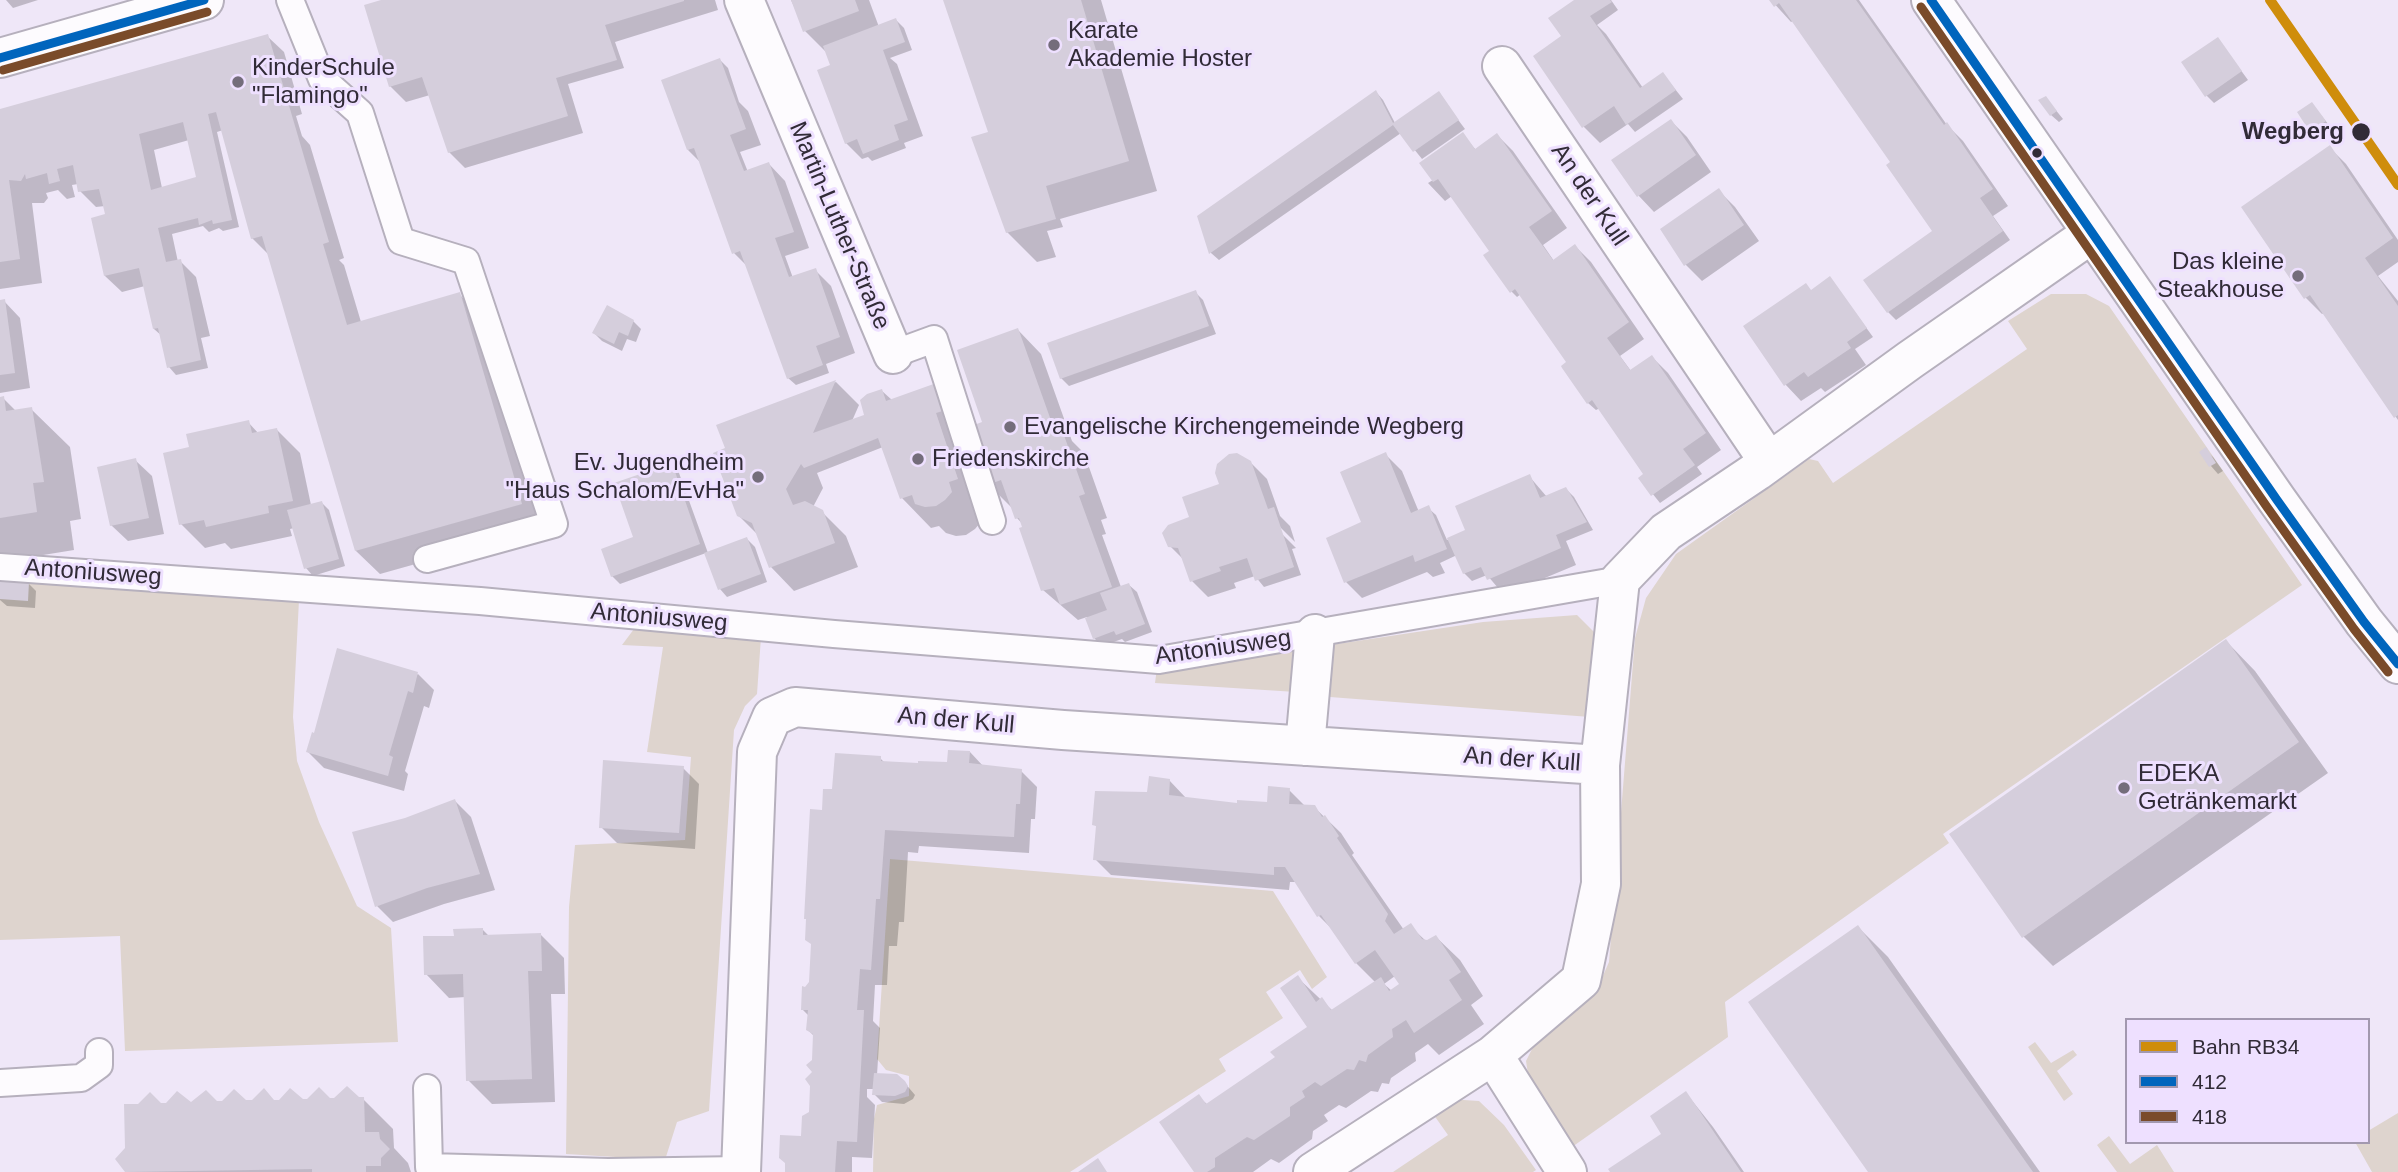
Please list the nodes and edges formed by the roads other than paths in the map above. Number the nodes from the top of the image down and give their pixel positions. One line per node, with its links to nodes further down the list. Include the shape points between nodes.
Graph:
1 (204, 0): 5 (street)
2 (290, 0): 11 (lane, via 322,79 360,113 401,240 466,261 554,524)
3 (744, 0): 8 (street, Martin-Luther-Straße)
4 (1931, 0): 7 (street)
5 (0, 58)
6 (1502, 66): 9 (street, An der Kull)
7 (2091, 234): 9 (street); 15 (street)
8 (893, 354): 10 (lane, Martin-Luther-Straße, via 934,339)
9 (1769, 462): 13 (street, via 1666,532)
10 (992, 521)
11 (427, 559)
12 (0, 567): 14 (lane, Antoniusweg, via 480,601 1158,660)
13 (1620, 580): 14 (lane, Antoniusweg); 17 (street, An der Kull)
14 (1315, 634): 16 (street, Antoniusweg)
15 (2398, 664)
16 (1305, 747): 17 (street, An der Kull); 22 (street, An der Kull, via 795,707 772,717 757,752)
17 (1600, 765): 18 (street, An der Kull, via 1601,884 1581,980)
18 (1493, 1055): 23 (street, An der Kull); 24 (street)
19 (99, 1058): 20 (lane, via 81,1078)
20 (0, 1083)
21 (427, 1088): 22 (lane, via 429,1167)
22 (741, 1171)
23 (1313, 1172)
24 (1567, 1172)

